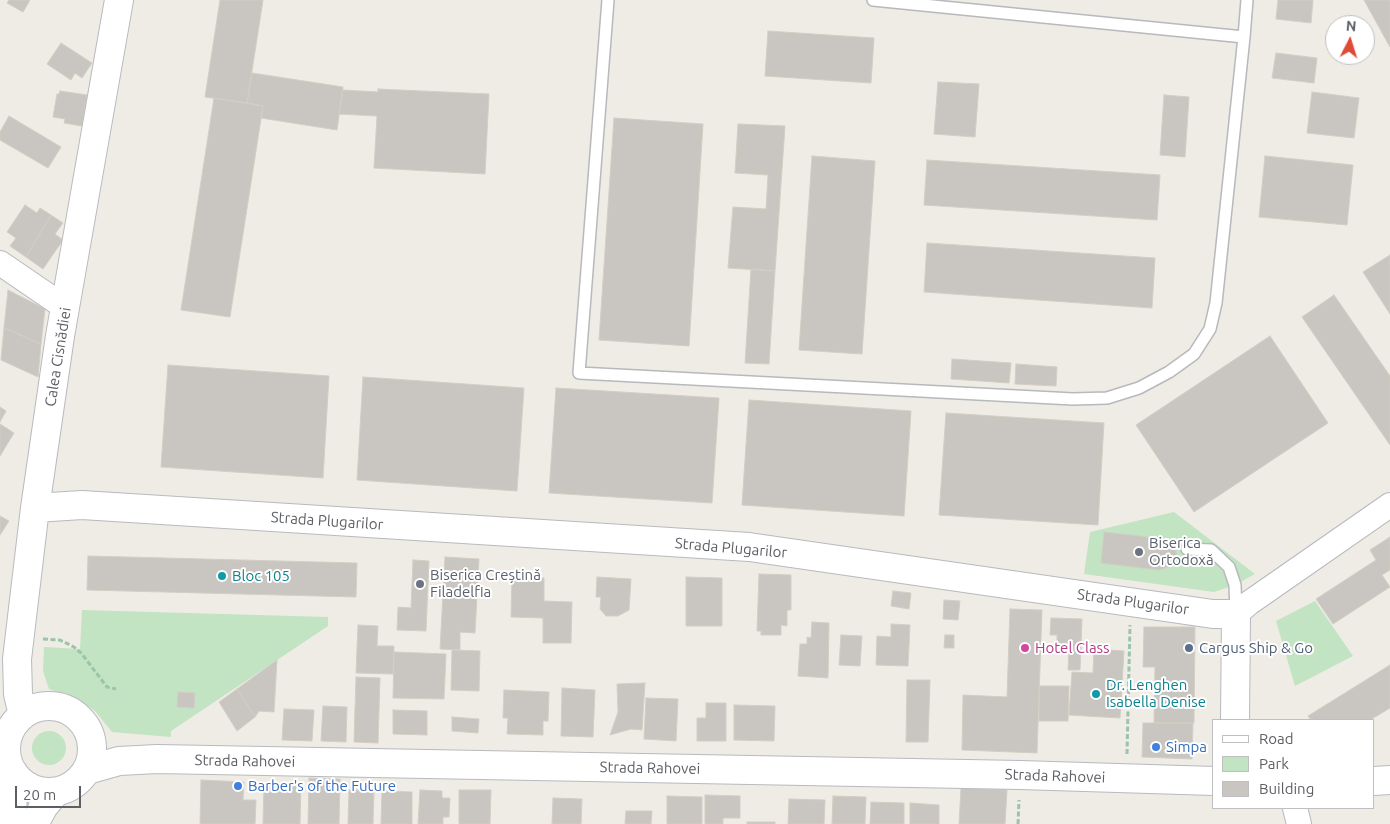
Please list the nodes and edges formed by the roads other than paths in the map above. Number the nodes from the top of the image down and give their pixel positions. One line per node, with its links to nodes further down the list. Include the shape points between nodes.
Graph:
1 (119, 0): 7 (street, Calea Cisnădiei)
2 (608, 0): 5 (lane, via 580,373 1073,399 1107,398 1139,388 1194,354 1210,329 1216,303)
3 (873, 0): 5 (lane)
4 (1247, 0): 5 (lane)
5 (1244, 37)
6 (0, 263): 7 (street)
7 (66, 308): 9 (street, Calea Cisnădiei)
8 (1390, 504): 11 (street)
9 (35, 508): 11 (street, Strada Plugarilor, via 70,505 749,547 1213,614); 12 (street, Calea Cisnădiei, via 17,659 18,694)
10 (1187, 549): 11 (lane, via 1211,550 1229,567 1236,585)
11 (1236, 614): 13 (street)
12 (12, 718): 14 (street, via 46,706 72,712 89,732 92,758); 15 (street, via 6,748)
13 (1235, 719)
14 (87, 770): 17 (street, Strada Rahovei, via 119,762 157,759 1010,774); 19 (street, via 68,788)
15 (13, 772): 19 (street, via 31,788); 21 (street)
16 (1390, 780): 18 (street)
17 (1212, 781)
18 (1375, 781)
19 (56, 792): 22 (street)
20 (1295, 809): 23 (street)
21 (12, 824)
22 (34, 824)
23 (1299, 824)

